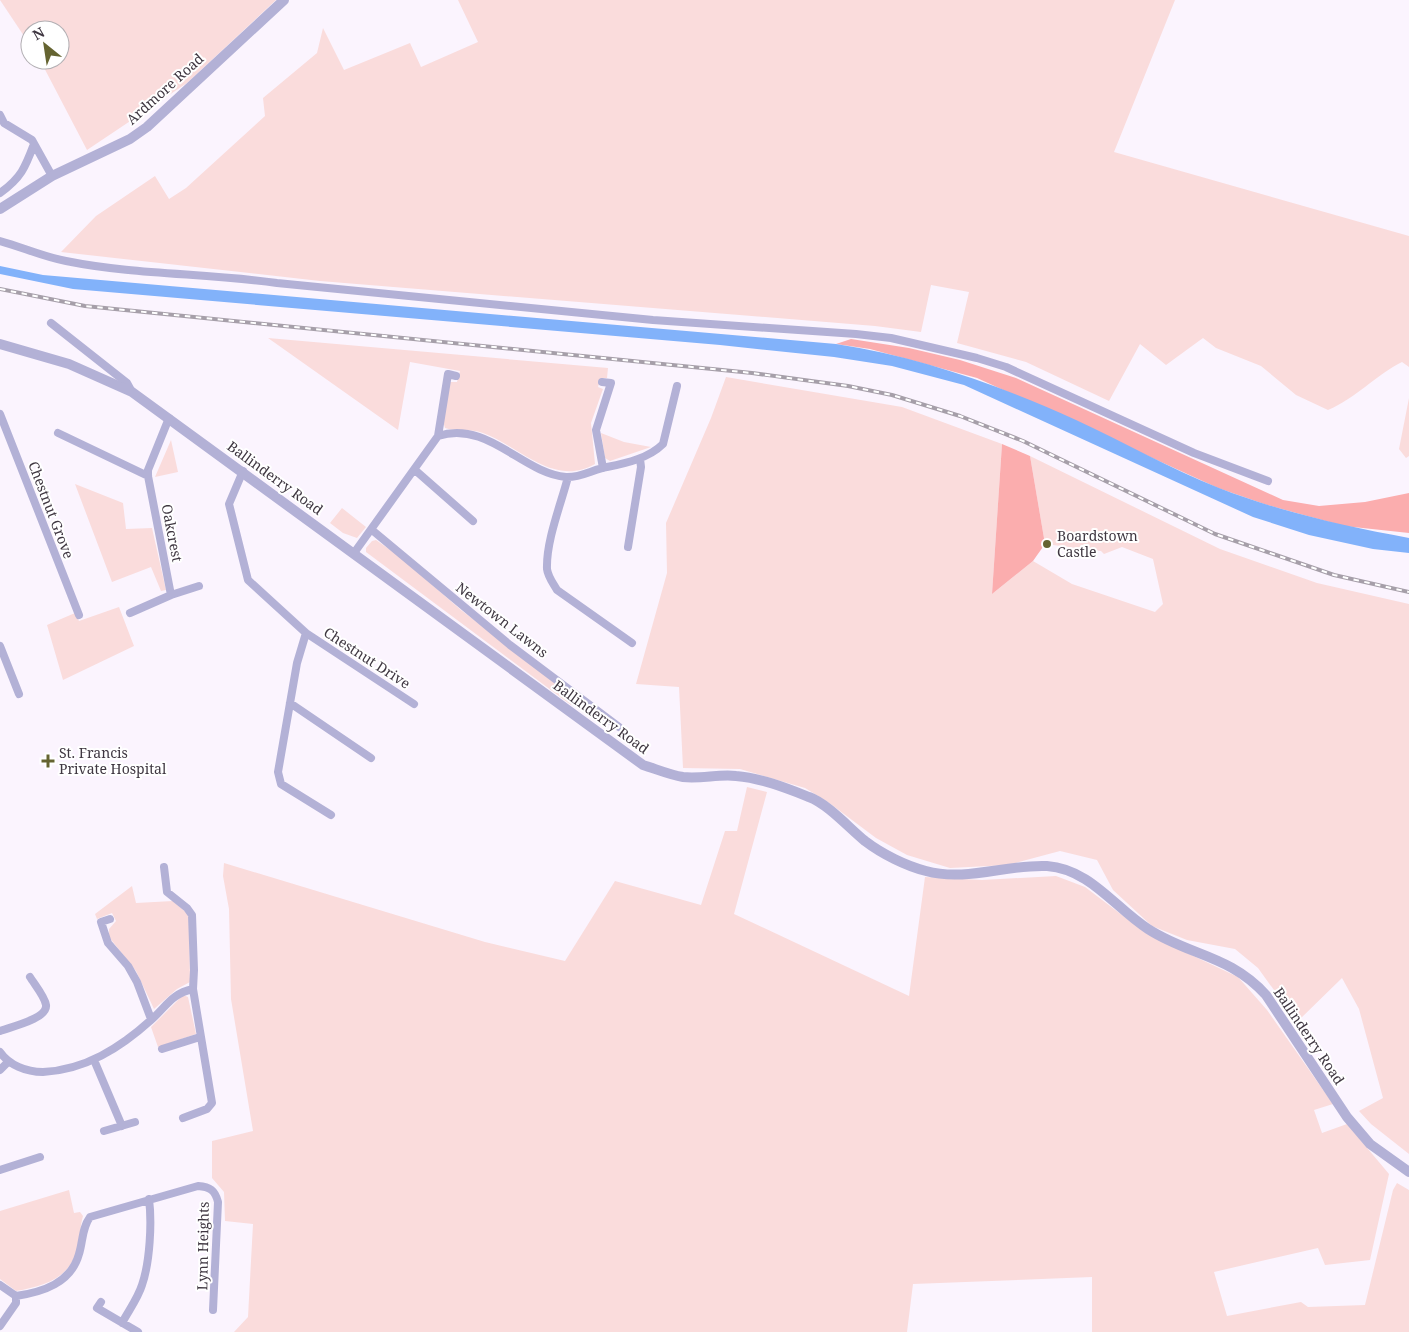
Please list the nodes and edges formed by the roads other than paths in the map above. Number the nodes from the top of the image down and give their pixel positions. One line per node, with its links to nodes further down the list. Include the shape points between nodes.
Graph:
1 (284, 0): 4 (street, Ardmore Road, via 148,127)
2 (0, 115): 3 (street, via 4,122)
3 (34, 144): 4 (street); 5 (street, via 26,168 17,181)
4 (52, 176): 6 (street, Ardmore Road)
5 (0, 193)
6 (0, 209)
7 (0, 242): 24 (street, via 65,261 180,275 240,278 653,320 891,338 1006,367 1194,453)
8 (51, 323): 13 (street, via 127,383)
9 (0, 344): 13 (street, Ballinderry Road, via 69,364)
10 (456, 376): 17 (street, via 448,374)
11 (602, 382): 19 (street, via 611,383 596,430)
12 (677, 386): 18 (street, via 663,444 657,451)
13 (132, 392): 15 (street, Ballinderry Road)
14 (0, 414): 32 (street, Chestnut Grove)
15 (168, 418): 21 (street, Ballinderry Road); 22 (street, Oakcrest)
16 (58, 433): 22 (street)
17 (438, 436): 20 (street); 23 (street, via 447,433 476,435 553,474)
18 (640, 458): 19 (street); 27 (street)
19 (603, 468): 23 (street)
20 (415, 470): 25 (street); 26 (street)
21 (243, 471): 28 (street, Ballinderry Road); 33 (street, Chestnut Drive, via 229,504 248,580)
22 (148, 476): 30 (street, Oakcrest)
23 (568, 477): 34 (street, via 547,570 557,590)
24 (1268, 480)
25 (473, 522)
26 (372, 530): 28 (street); 39 (street, Newtown Lawns, via 503,639)
27 (628, 547)
28 (354, 553): 60 (street, Ballinderry Road, via 643,765 684,777 737,776 812,798 867,842 927,872 948,875 1046,866 1063,869 1098,888 1148,930 1222,961 1247,976 1266,995 1347,1117 1370,1144)
29 (199, 586): 30 (street)
30 (171, 595): 31 (street)
31 (130, 613)
32 (79, 615)
33 (306, 633): 37 (street, Chestnut Drive, via 296,663); 38 (street, Chestnut Drive)
34 (632, 643)
35 (0, 646): 36 (street)
36 (19, 694)
37 (290, 703): 40 (street); 41 (street, Chestnut Drive, via 278,772 281,784)
38 (414, 704)
39 (619, 726)
40 (371, 758)
41 (331, 815)
42 (162, 871): 45 (street, via 168,892 192,915)
43 (110, 919): 46 (street, via 101,922 108,943 137,982)
44 (30, 977): 47 (street, via 46,1004 45,1010 36,1019)
45 (193, 989): 46 (street, via 179,992); 48 (street)
46 (151, 1020): 51 (street)
47 (0, 1031)
48 (200, 1037): 49 (street); 54 (street, via 212,1103 207,1109)
49 (162, 1049)
50 (0, 1052): 52 (street)
51 (94, 1060): 52 (street, via 62,1071 36,1072); 56 (street)
52 (7, 1063): 53 (street)
53 (0, 1070)
54 (183, 1118)
55 (135, 1122): 56 (street)
56 (122, 1126): 57 (street)
57 (104, 1131)
58 (40, 1156): 59 (street)
59 (0, 1170)
60 (1409, 1172)
61 (149, 1199): 63 (street, Lynn Heights, via 90,1217 85,1223 80,1254 72,1270 54,1286 34,1294); 65 (street, Lynn Heights, via 198,1186 207,1186 216,1193); 66 (street, via 146,1274)
62 (0, 1285): 63 (street)
63 (16, 1296): 67 (street, via 16,1303)
64 (101, 1302): 66 (street, via 97,1308)
65 (213, 1310)
66 (122, 1323): 68 (street)
67 (0, 1326)
68 (138, 1332)

